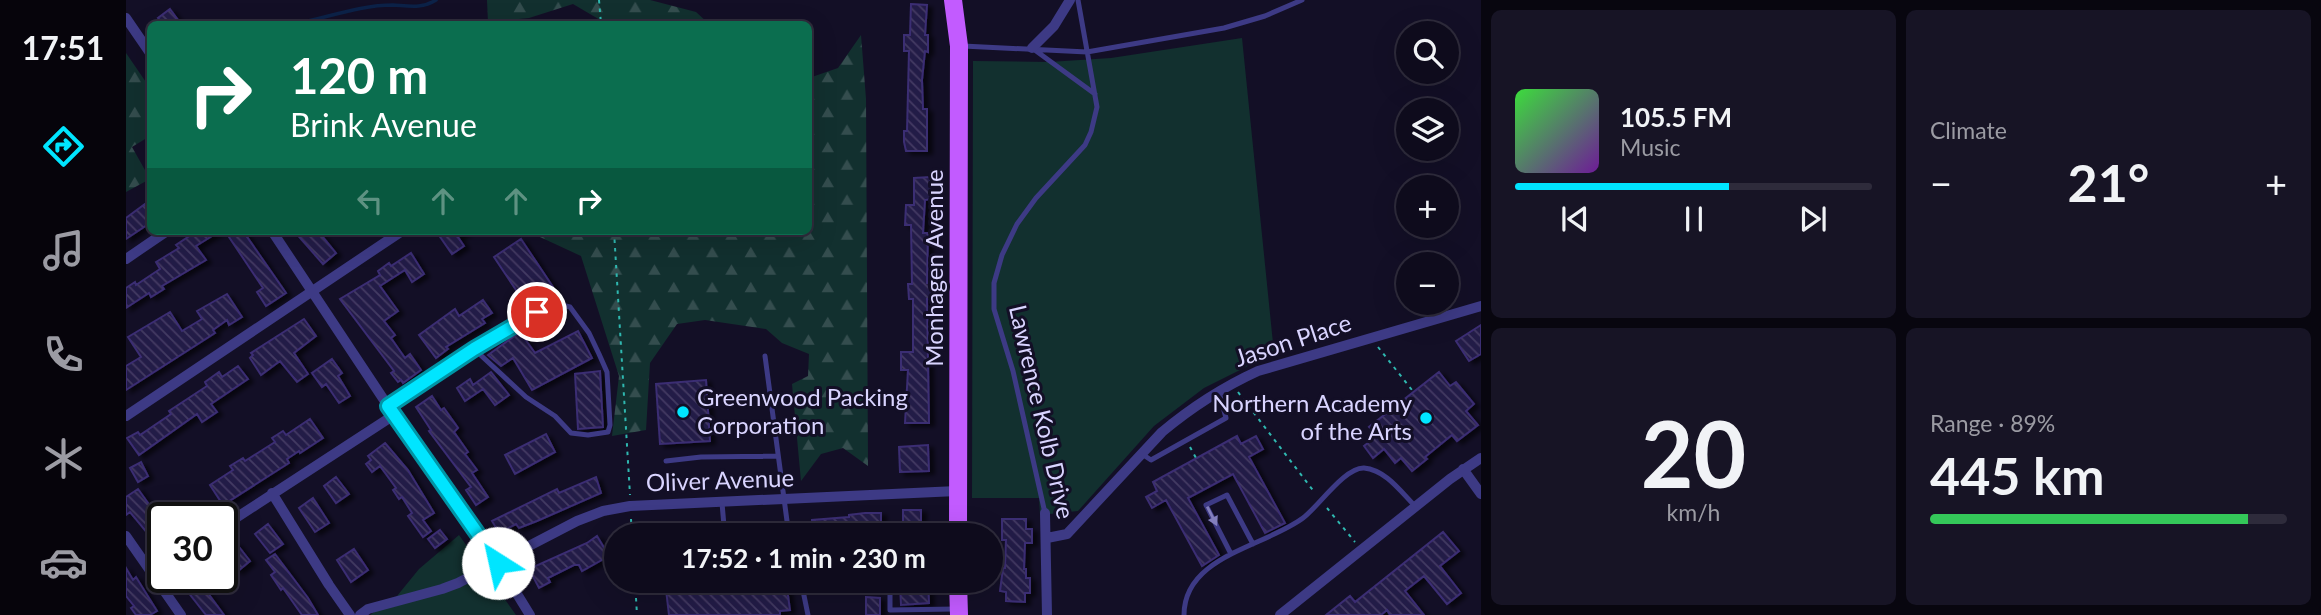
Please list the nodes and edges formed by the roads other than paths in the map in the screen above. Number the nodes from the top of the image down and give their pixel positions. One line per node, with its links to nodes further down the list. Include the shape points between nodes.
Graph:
1 (953, 0): 6 (main road, Monhagen Avenue)
2 (1070, 0): 7 (street, via 1054,26)
3 (1078, 0): 9 (lane, Lawrence Kolb Drive)
4 (1302, 0): 9 (lane, via 1224,28)
5 (126, 18): 8 (street)
6 (959, 46): 7 (lane); 28 (main road, Monhagen Avenue)
7 (1032, 48): 9 (lane); 10 (lane)
8 (147, 49)
9 (1087, 52): 10 (lane, Lawrence Kolb Drive)
10 (1095, 93): 34 (lane, Lawrence Kolb Drive, via 1097,107 1085,145 1017,223 993,282 994,309)
11 (161, 235): 14 (street)
12 (275, 235): 15 (street)
13 (396, 235): 15 (street)
14 (126, 259)
15 (312, 290): 21 (street); 22 (street)
16 (1481, 306): 20 (street, Jason Place, via 1258,371)
17 (520, 322): 18 (street); 18 (lane, via 553,303 570,307 589,333 607,372 608,432 571,433)
18 (474, 349): 21 (street)
19 (765, 356): 24 (lane)
20 (1219, 391): 23 (street, Jason Place, via 1179,418); 23 (lane, via 1226,418 1151,460)
21 (391, 411): 29 (street); 43 (street)
22 (126, 416)
23 (1142, 454): 40 (street, Jason Place, via 1067,534)
24 (778, 456): 26 (lane); 31 (lane)
25 (1481, 458): 27 (street)
26 (666, 461)
27 (1463, 468): 30 (street); 33 (street)
28 (957, 491): 31 (street, Oliver Avenue); 38 (main road, Monhagen Avenue)
29 (272, 492): 35 (street); 51 (street)
30 (1481, 494)
31 (784, 500): 32 (street, Oliver Avenue); 37 (lane)
32 (722, 503): 36 (lane); 43 (street, Oliver Avenue, via 603,511)
33 (1416, 507): 41 (lane, via 1382,473 1362,468 1349,474 1304,517); 57 (street)
34 (1045, 513): 40 (street, Lawrence Kolb Drive)
35 (238, 516)
36 (724, 523)
37 (788, 523)
38 (958, 523)
39 (126, 536): 44 (street)
40 (1047, 538): 55 (street, Lawrence Kolb Drive)
41 (1253, 544): 42 (lane); 42 (lane, one-way to 42, via 1227,495 1206,505)
42 (1231, 554): 56 (lane, via 1202,572 1191,585)
43 (498, 563): 52 (street, Oliver Avenue, via 442,589); 53 (street)
44 (147, 566)
45 (166, 593): 50 (street)
46 (803, 593): 54 (lane)
47 (890, 593): 49 (lane, via 890,610)
48 (958, 593): 49 (main road)
49 (958, 612)
50 (181, 615)
51 (350, 615)
52 (360, 615)
53 (530, 615)
54 (808, 615)
55 (1046, 615)
56 (1184, 615)
57 (1280, 615)

